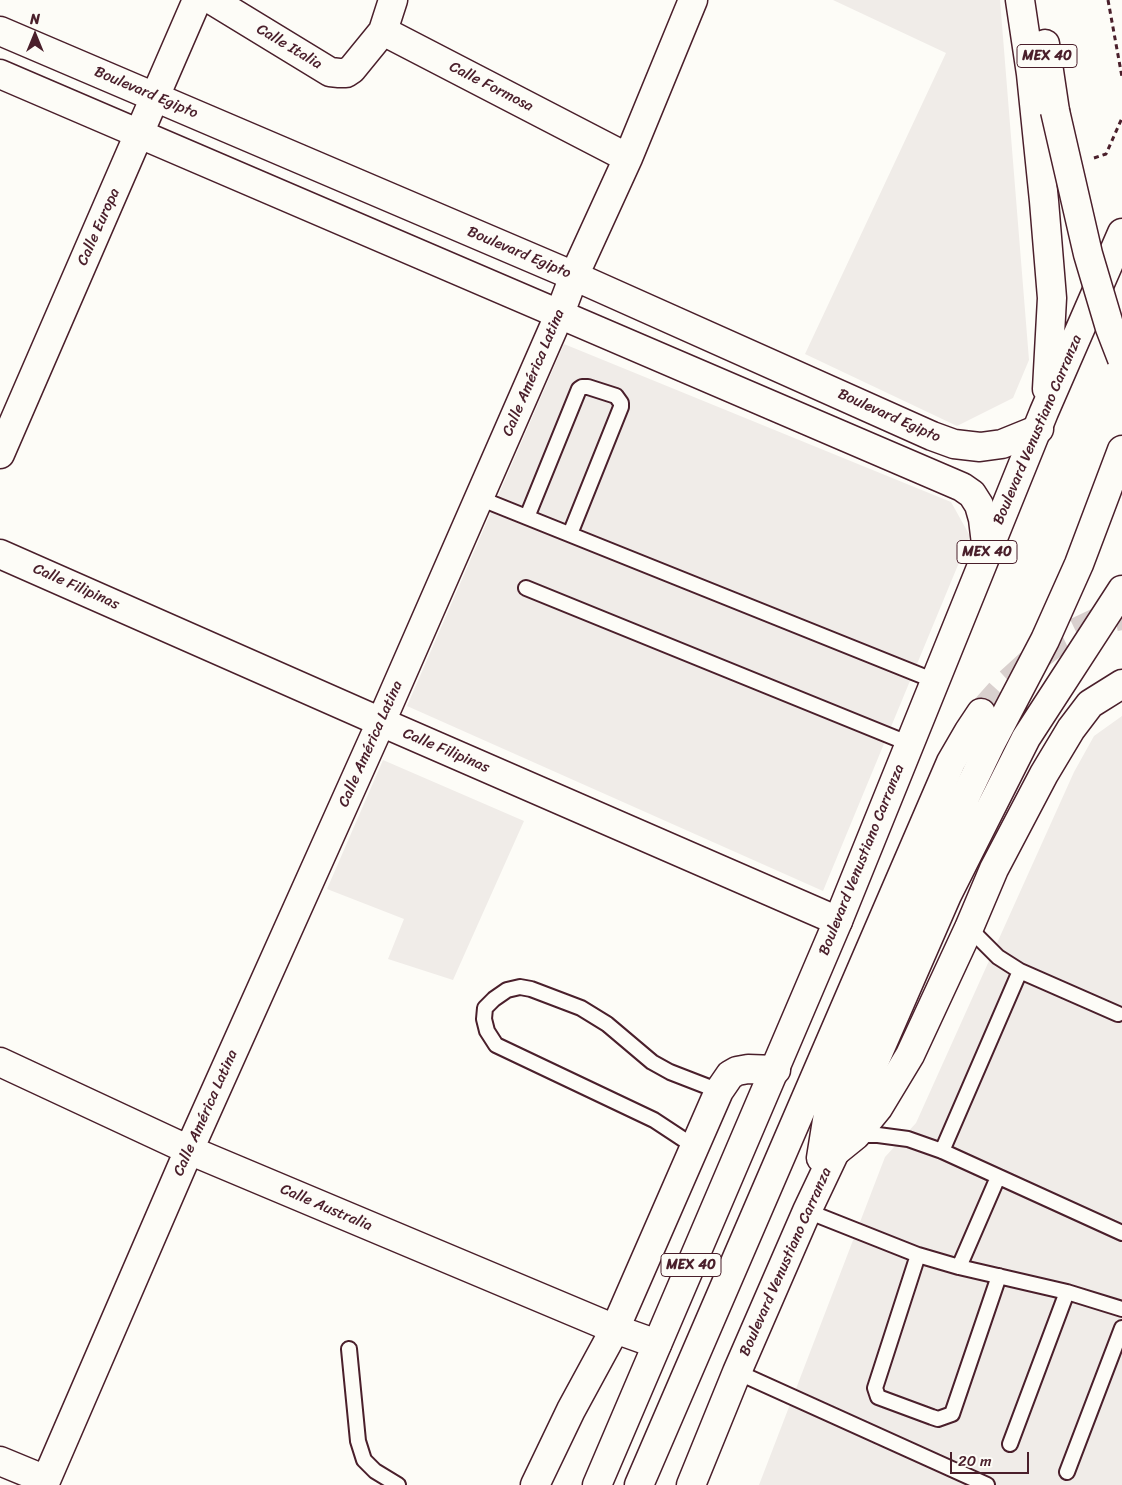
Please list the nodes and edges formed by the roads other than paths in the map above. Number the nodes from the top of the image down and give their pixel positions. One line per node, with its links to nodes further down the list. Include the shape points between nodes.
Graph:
1 (197, 0): 10 (main road, Calle Europa)
2 (212, 0): 8 (main road, Calle Italia, via 330,72 346,73 352,69)
3 (393, 0): 8 (main road)
4 (693, 0): 12 (main road, Calle América Latina)
5 (1020, 0): 17 (main road, via 1031,74 1052,298 1049,368)
6 (1039, 0): 16 (main road, MEX 40, bridge, via 1055,111 1088,254)
7 (0, 31): 10 (main road, Boulevard Egipto)
8 (383, 31): 12 (main road, Calle Formosa)
9 (0, 74): 11 (main road)
10 (154, 97): 11 (main road, Calle Europa); 14 (main road, Boulevard Egipto)
11 (139, 135): 15 (main road); 19 (main road, Calle Europa)
12 (628, 158): 14 (main road, Calle América Latina)
13 (1122, 233): 17 (main road, Boulevard Venustiano Carranza / MEX 40)
14 (574, 276): 15 (main road, Calle América Latina); 17 (main road, Boulevard Egipto, via 954,444 980,447 1002,444)
15 (560, 313): 20 (main road, Calle América Latina); 23 (main road, via 962,487 972,494 978,505)
16 (1122, 359)
17 (1041, 420): 23 (main road, Boulevard Venustiano Carranza / MEX 40)
18 (1122, 450): 44 (main road, via 1079,564 1045,640 915,901 854,1045 828,1114)
19 (0, 454)
20 (479, 498): 21 (lane); 30 (main road, Calle América Latina)
21 (527, 517): 22 (lane); 22 (lane, via 579,389 588,387 616,396 622,407)
22 (570, 534): 27 (lane)
23 (987, 552): 27 (main road, Boulevard Venustiano Carranza / MEX 40)
24 (0, 554): 30 (main road, Calle Filipinas)
25 (526, 588): 31 (lane)
26 (1122, 590): 39 (main road, Boulevard Venustiano Carranza, via 1026,738 947,895)
27 (935, 681): 31 (main road, Boulevard Venustiano Carranza / MEX 40)
28 (1122, 684): 33 (main road, via 1090,704 1071,729 994,869)
29 (981, 713): 63 (main road, via 952,762)
30 (381, 722): 32 (main road, Calle Filipinas); 41 (main road, Calle América Latina)
31 (910, 744): 32 (main road, Boulevard Venustiano Carranza / MEX 40)
32 (838, 921): 37 (main road, Boulevard Venustiano Carranza / MEX 40)
33 (969, 928): 34 (lane, via 998,958); 39 (main road, via 910,1055 878,1108)
34 (1020, 971): 35 (lane); 42 (lane)
35 (1118, 1014)
36 (0, 1062): 41 (main road, Calle Australia)
37 (776, 1070): 38 (main road, via 737,1071 730,1075); 53 (main road, Boulevard Venustiano Carranza / MEX 40)
38 (719, 1091): 40 (main road); 40 (lane, via 652,1062 607,1024 581,1008 531,989 507,990 485,1008 486,1031 496,1045 654,1120)
39 (845, 1144): 42 (lane, via 878,1135 908,1139); 44 (main road, Boulevard Venustiano Carranza)
40 (695, 1147): 52 (main road)
41 (189, 1150): 52 (main road, Calle Australia); 59 (main road, Calle América Latina)
42 (942, 1151): 43 (lane)
43 (998, 1177): 45 (lane); 47 (lane)
44 (811, 1201): 46 (lane); 55 (main road, Boulevard Venustiano Carranza)
45 (1122, 1234)
46 (918, 1255): 47 (lane); 48 (lane, via 875,1388 878,1397 938,1419 952,1414)
47 (959, 1267): 48 (lane)
48 (999, 1276): 49 (lane)
49 (1067, 1292): 50 (lane); 56 (lane)
50 (1122, 1309)
51 (1122, 1328): 58 (lane)
52 (615, 1329): 53 (main road, Calle Australia); 61 (main road, via 570,1410)
53 (657, 1344): 62 (main road, Boulevard Venustiano Carranza / MEX 40)
54 (349, 1349): 60 (lane, via 358,1441 364,1460)
55 (737, 1372): 64 (main road, Boulevard Venustiano Carranza); 65 (lane)
56 (1010, 1444)
57 (0, 1461): 59 (main road)
58 (1066, 1472)
59 (45, 1483)
60 (398, 1485)
61 (535, 1485)
62 (597, 1485)
63 (639, 1485)
64 (691, 1485)
65 (987, 1485)

